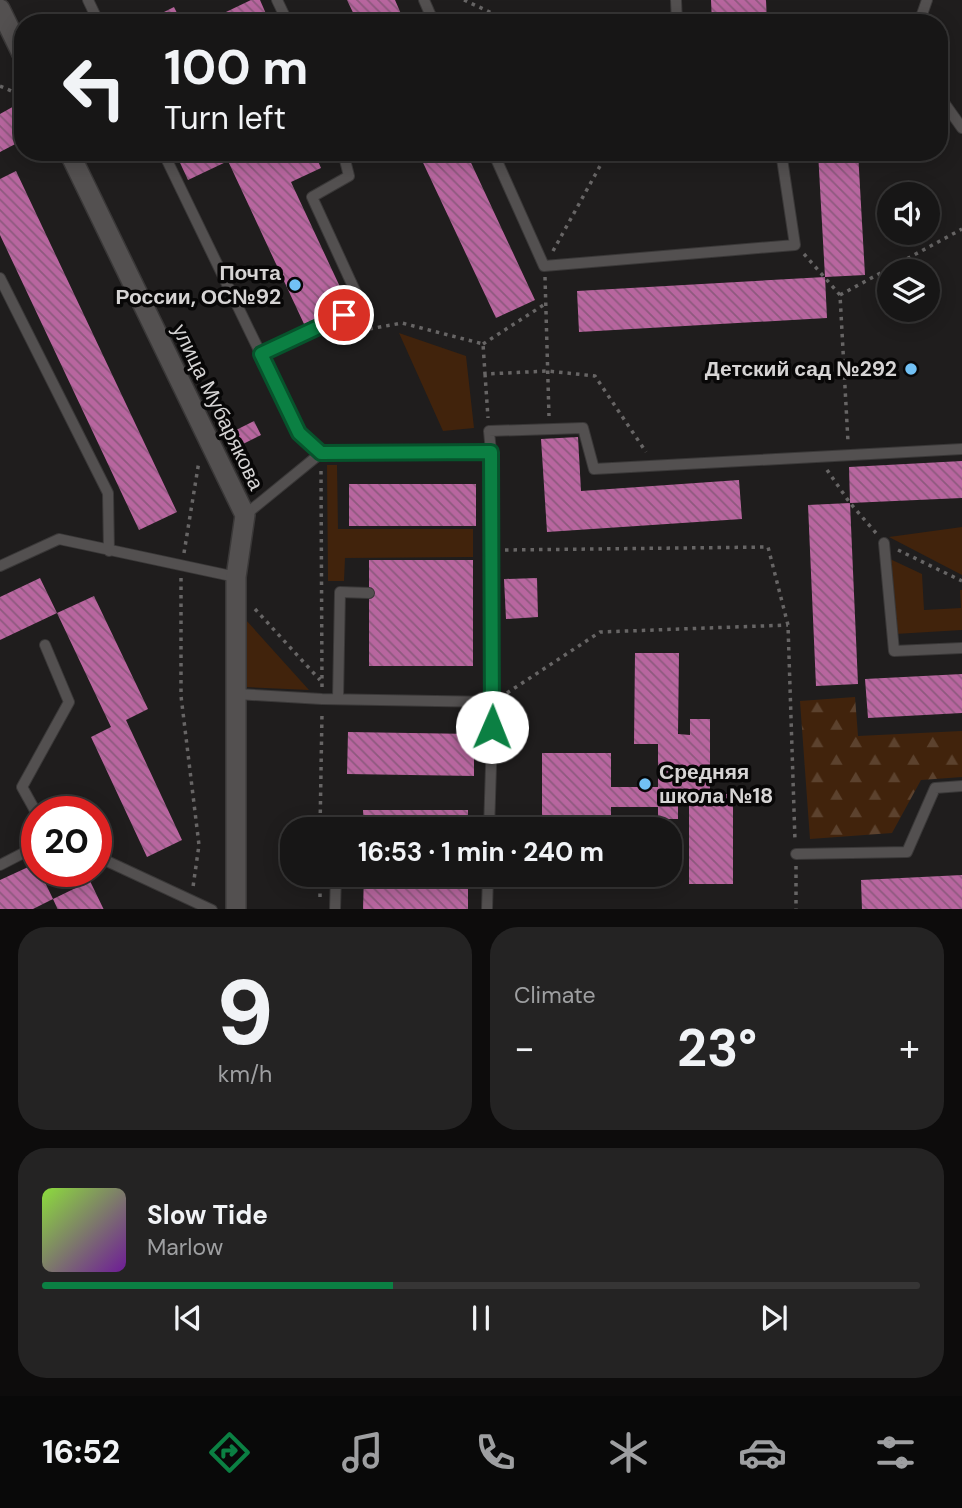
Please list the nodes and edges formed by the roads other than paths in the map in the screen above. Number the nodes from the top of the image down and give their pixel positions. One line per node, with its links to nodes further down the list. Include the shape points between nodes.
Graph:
1 (0, 9): 2 (street)
2 (14, 38)
3 (948, 108): 4 (lane)
4 (962, 128)
5 (73, 161): 15 (street, улица Мубарякова)
6 (167, 161): 11 (lane)
7 (346, 161): 11 (lane, via 349,176 312,197 362,306)
8 (497, 161): 9 (lane, via 544,266 795,245)
9 (782, 161)
10 (0, 278): 17 (lane, via 108,493)
11 (261, 354): 14 (lane, via 299,433)
12 (962, 449): 13 (lane, via 594,469 583,428 489,431)
13 (491, 452): 14 (lane); 25 (lane)
14 (321, 453): 15 (lane)
15 (245, 515): 19 (street, улица Мубарякова)
16 (884, 543): 22 (lane, via 894,650)
17 (109, 551): 18 (lane, via 59,539); 19 (lane)
18 (0, 566)
19 (236, 578): 23 (street, улица Мубарякова)
20 (369, 593): 24 (lane, via 340,592)
21 (45, 645): 27 (lane, via 69,702 22,787)
22 (962, 648)
23 (237, 694): 24 (lane); 36 (street, улица Мубарякова)
24 (338, 699): 25 (lane)
25 (493, 702): 28 (lane)
26 (962, 786): 30 (lane, via 935,788 907,852)
27 (27, 796)
28 (489, 817)
29 (21, 854): 32 (lane)
30 (796, 854)
31 (112, 863): 35 (lane)
32 (0, 865)
33 (336, 887): 37 (lane)
34 (487, 887): 38 (lane)
35 (212, 909)
36 (236, 909)
37 (335, 909)
38 (486, 909)

